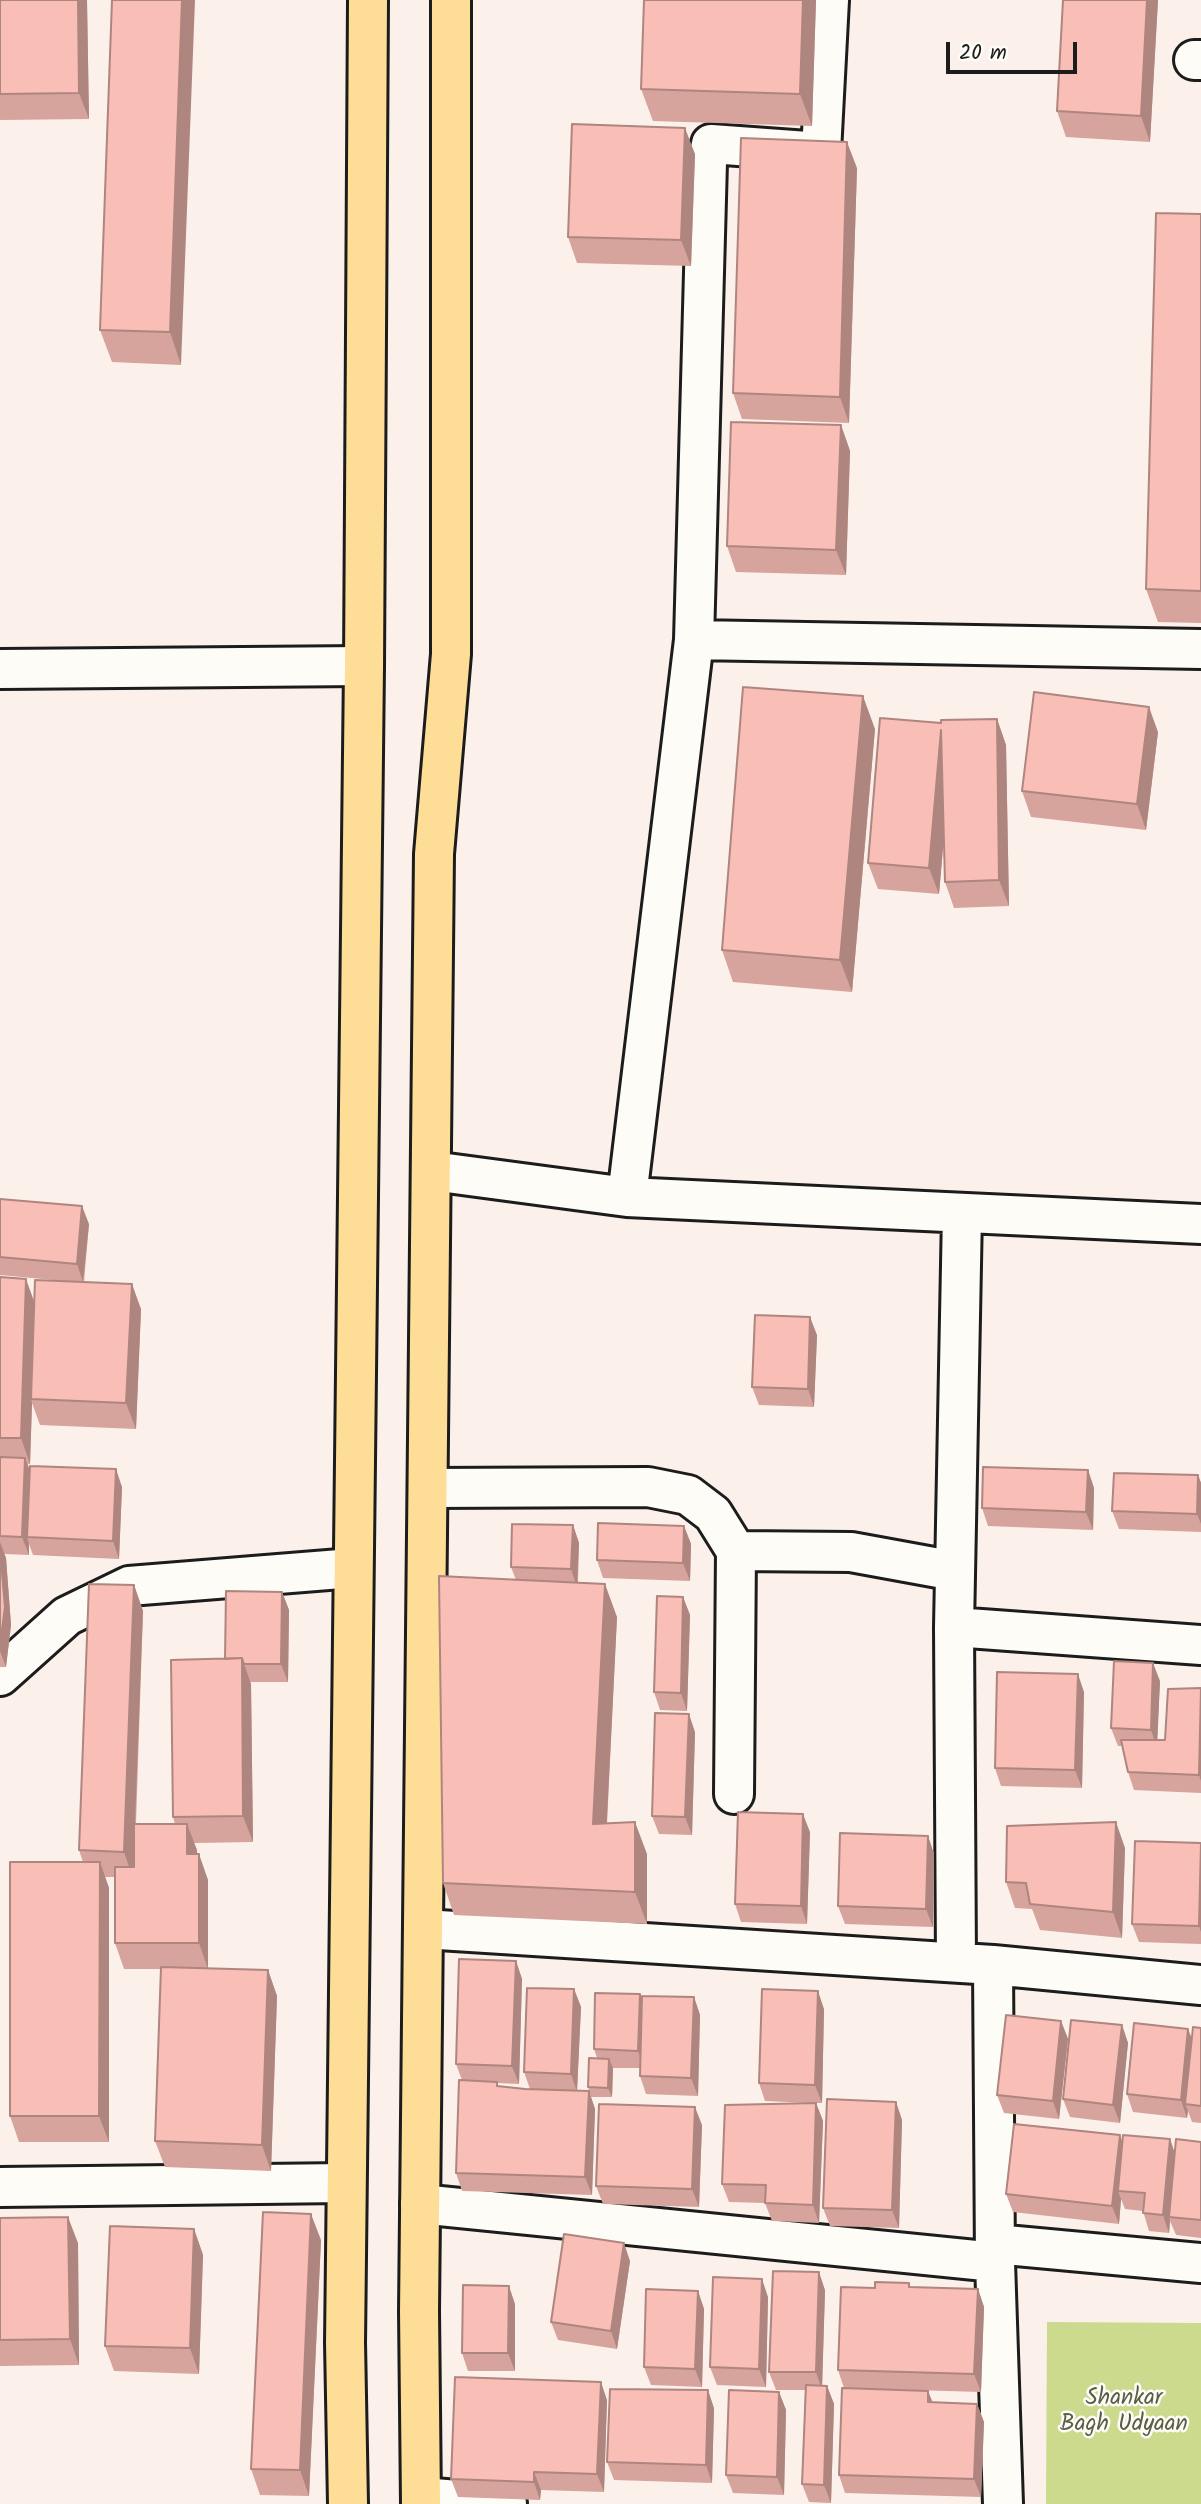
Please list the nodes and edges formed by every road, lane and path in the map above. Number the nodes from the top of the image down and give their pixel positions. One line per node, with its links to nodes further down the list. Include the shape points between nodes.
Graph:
1 (368, 0): 6 (main road)
2 (451, 0): 8 (main road, via 451,654 434,854)
3 (829, 0): 4 (street, via 821,152 711,144 707,162)
4 (694, 640): 5 (street); 9 (street)
5 (1201, 649)
6 (364, 666): 7 (street); 14 (main road)
7 (0, 669)
8 (432, 1171): 9 (street); 12 (main road)
9 (627, 1197): 10 (street)
10 (962, 1213): 11 (street); 15 (street)
11 (1201, 1224)
12 (428, 1489): 13 (street, via 648,1487 688,1495 713,1514); 20 (main road)
13 (736, 1551): 15 (street, via 851,1552); 19 (street)
14 (354, 1568): 18 (street, via 129,1586 67,1616); 24 (main road)
15 (955, 1572): 16 (street)
16 (954, 1627): 17 (street); 21 (street)
17 (1201, 1645)
18 (0, 1676)
19 (734, 1794)
20 (423, 1929): 21 (street); 26 (main road)
21 (956, 1962): 22 (street)
22 (993, 1965): 23 (street); 27 (street)
23 (1201, 1985)
24 (346, 2183): 25 (street); 30 (main road)
25 (0, 2187)
26 (420, 2204): 27 (street); 29 (main road)
27 (995, 2253): 28 (street); 32 (street)
28 (1201, 2263)
29 (421, 2501): 31 (street)
30 (348, 2504)
31 (507, 2504)
32 (1003, 2504)

